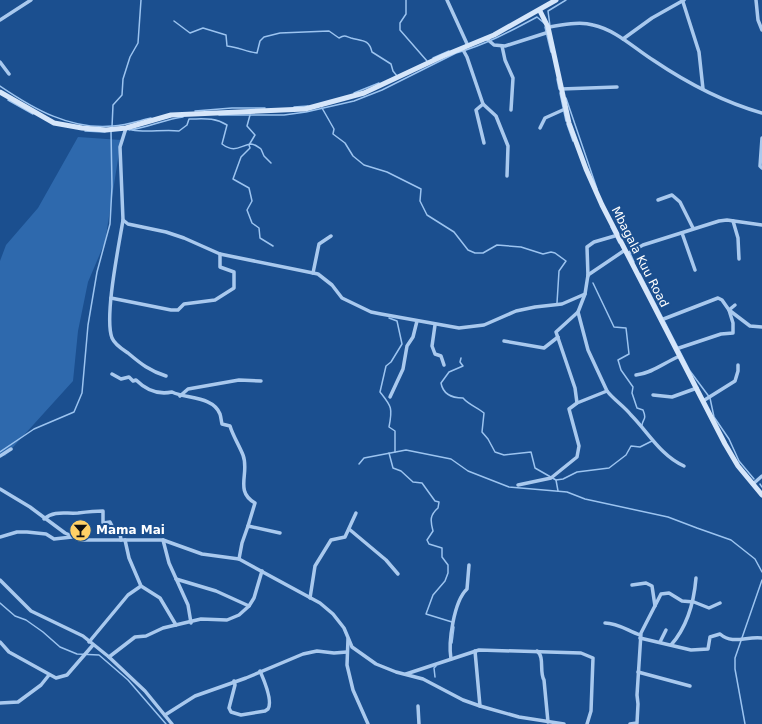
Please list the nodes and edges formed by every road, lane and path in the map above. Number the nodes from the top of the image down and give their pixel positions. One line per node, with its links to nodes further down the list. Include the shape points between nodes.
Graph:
1 (31, 0): 7 (street)
2 (447, 0): 12 (street)
3 (556, 0): 6 (street)
4 (684, 0): 11 (street, via 652,18); 19 (street, via 699,52)
5 (756, 0): 9 (street)
6 (540, 11): 8 (street, Mbagala Kuu Road); 10 (street)
7 (0, 20)
8 (549, 30): 11 (street, via 591,24); 13 (street); 18 (street, Mbagala Kuu Road)
9 (762, 30)
10 (486, 38): 12 (street); 13 (street, via 494,45)
11 (624, 39): 19 (street, via 670,71)
12 (468, 46): 14 (street)
13 (502, 46): 23 (street, via 513,78)
14 (462, 48): 21 (street); 25 (street, via 364,94 327,104 284,112 171,115)
15 (0, 62): 16 (street)
16 (9, 74)
17 (616, 87): 18 (street)
18 (561, 89): 22 (street, Mbagala Kuu Road)
19 (704, 89): 24 (street, via 736,105)
20 (0, 92): 25 (street, via 54,123 106,130)
21 (483, 104): 28 (street, via 476,110); 30 (street, via 496,116 508,146)
22 (565, 108): 26 (street, via 545,118); 37 (street, Mbagala Kuu Road, via 586,169)
23 (511, 110)
24 (762, 113)
25 (126, 128): 32 (street, via 120,147)
26 (540, 128)
27 (762, 138): 29 (street, via 759,160)
28 (484, 143)
29 (762, 168)
30 (506, 176)
31 (658, 200): 35 (street, via 672,195 680,202)
32 (123, 220): 40 (street, via 128,224 184,238); 46 (street)
33 (733, 221): 34 (street); 35 (street, via 719,221); 41 (street, via 738,238)
34 (762, 225)
35 (694, 228): 36 (street)
36 (682, 233): 39 (street); 42 (street)
37 (618, 235): 39 (street, Mbagala Kuu Road); 44 (street, via 594,242 587,248)
38 (331, 236): 43 (street, via 320,244)
39 (626, 252): 44 (street); 50 (street, Mbagala Kuu Road)
40 (220, 254): 43 (street); 46 (street, via 220,267 234,272 235,283 234,288 215,300 184,304 178,310 171,310)
41 (739, 259)
42 (695, 270)
43 (313, 273): 51 (street, via 322,277 342,298 352,304 371,312)
44 (588, 276): 45 (street)
45 (585, 294): 49 (street); 52 (street, via 562,304 535,306 516,311 484,325 458,328)
46 (112, 298): 61 (street, via 110,324 114,342 142,367)
47 (735, 305): 48 (street)
48 (729, 310): 50 (street, via 718,298); 53 (street, via 750,326); 56 (street, via 733,333 721,334)
49 (578, 312): 54 (street, via 557,330); 65 (street, via 588,350)
50 (661, 320): 56 (street, Mbagala Kuu Road)
51 (417, 321): 52 (street); 68 (street, via 413,337 407,346 403,369)
52 (435, 325): 58 (street, via 433,349 435,354 441,356)
53 (762, 327)
54 (558, 337): 55 (street, via 544,348); 70 (street, via 575,388)
55 (504, 341)
56 (676, 349): 57 (street, Mbagala Kuu Road)
57 (680, 356): 62 (street, via 651,372); 64 (street, Mbagala Kuu Road)
58 (444, 365)
59 (738, 365): 69 (street, via 735,380)
60 (112, 374): 67 (street, via 123,380 129,377 143,387 159,393 172,392)
61 (166, 376)
62 (636, 376)
63 (261, 381): 67 (street, via 239,380 188,389)
64 (697, 388): 66 (street, via 672,397); 69 (street, Mbagala Kuu Road)
65 (607, 391): 70 (street); 73 (street, via 632,416 652,442)
66 (653, 395)
67 (180, 396): 81 (street, via 209,403 220,413 222,424 230,426 244,455 244,492 247,499 255,503)
68 (390, 397)
69 (703, 401): 75 (street, Mbagala Kuu Road, via 724,444)
70 (577, 403): 76 (street, via 569,410 579,446 577,457 551,478)
71 (11, 449): 72 (street)
72 (0, 456)
73 (684, 466)
74 (762, 476): 75 (street)
75 (753, 484): 78 (street, Mbagala Kuu Road)
76 (518, 485)
77 (0, 489): 80 (street, via 30,507)
78 (762, 495)
79 (356, 513): 82 (street)
80 (44, 519): 85 (street); 86 (street, via 58,512 103,511 103,524 110,522 114,532 120,533)
81 (248, 526): 83 (street); 88 (street)
82 (349, 529): 91 (street, via 386,560); 97 (street, via 345,537 331,540 322,553 315,566)
83 (280, 533)
84 (0, 537): 85 (street, via 17,532 31,532 46,534 54,539)
85 (73, 537): 86 (street, via 81,540)
86 (123, 540): 87 (street); 96 (street)
87 (163, 540): 88 (street, via 202,554); 93 (street)
88 (239, 559): 90 (street)
89 (468, 565): 117 (street, via 466,589 461,594 455,613 449,644)
90 (262, 571): 97 (street); 100 (street)
91 (398, 574)
92 (696, 578): 98 (street)
93 (176, 579): 100 (street, via 216,591); 102 (street, via 188,605)
94 (0, 580): 111 (street, via 31,611 70,629)
95 (632, 585): 101 (street, via 646,583 652,586)
96 (141, 586): 104 (street, via 160,598); 111 (street, via 128,595)
97 (310, 598): 107 (street, via 333,614)
98 (691, 602): 99 (street, via 709,608); 101 (street, via 682,601 665,592 661,594); 112 (street, via 685,622)
99 (720, 603)
100 (249, 606): 102 (street, via 239,615 227,620 202,619)
101 (656, 606): 106 (street)
102 (191, 623): 104 (street)
103 (605, 623): 106 (street, via 620,626)
104 (176, 625): 116 (street, via 146,636 135,636)
105 (666, 630): 110 (street)
106 (640, 636): 110 (street); 119 (street)
107 (348, 637): 115 (street); 120 (street, via 352,647 360,654 382,667)
108 (762, 638): 112 (street, via 751,637 741,641 724,638 720,634 712,635 708,649 698,651)
109 (0, 642): 121 (street, via 9,652)
110 (660, 642): 112 (street)
111 (91, 643): 116 (street); 121 (street, via 67,674 56,678)
112 (671, 645)
113 (475, 651): 114 (street); 117 (street); 126 (street)
114 (536, 651): 128 (street, via 541,655 541,676 544,680); 133 (street, via 581,653 593,657 591,711)
115 (347, 652): 118 (street, via 310,652); 130 (street, via 347,665 353,690)
116 (109, 657): 127 (street, via 145,691)
117 (451, 659): 120 (street)
118 (260, 671): 122 (street); 122 (street, via 266,682 270,704 265,711 241,715 231,712 229,708)
119 (638, 672): 123 (street); 134 (street, via 637,724)
120 (405, 674): 126 (street, via 423,679)
121 (49, 675): 124 (street, via 41,685 18,702)
122 (234, 681): 127 (street, via 195,696)
123 (690, 686)
124 (0, 702)
125 (418, 706): 131 (street)
126 (480, 706): 128 (street, via 519,718)
127 (164, 715): 129 (street)
128 (548, 722): 132 (street)
129 (172, 724)
130 (368, 724)
131 (420, 724)
132 (564, 724)
133 (588, 724)
134 (630, 724)

